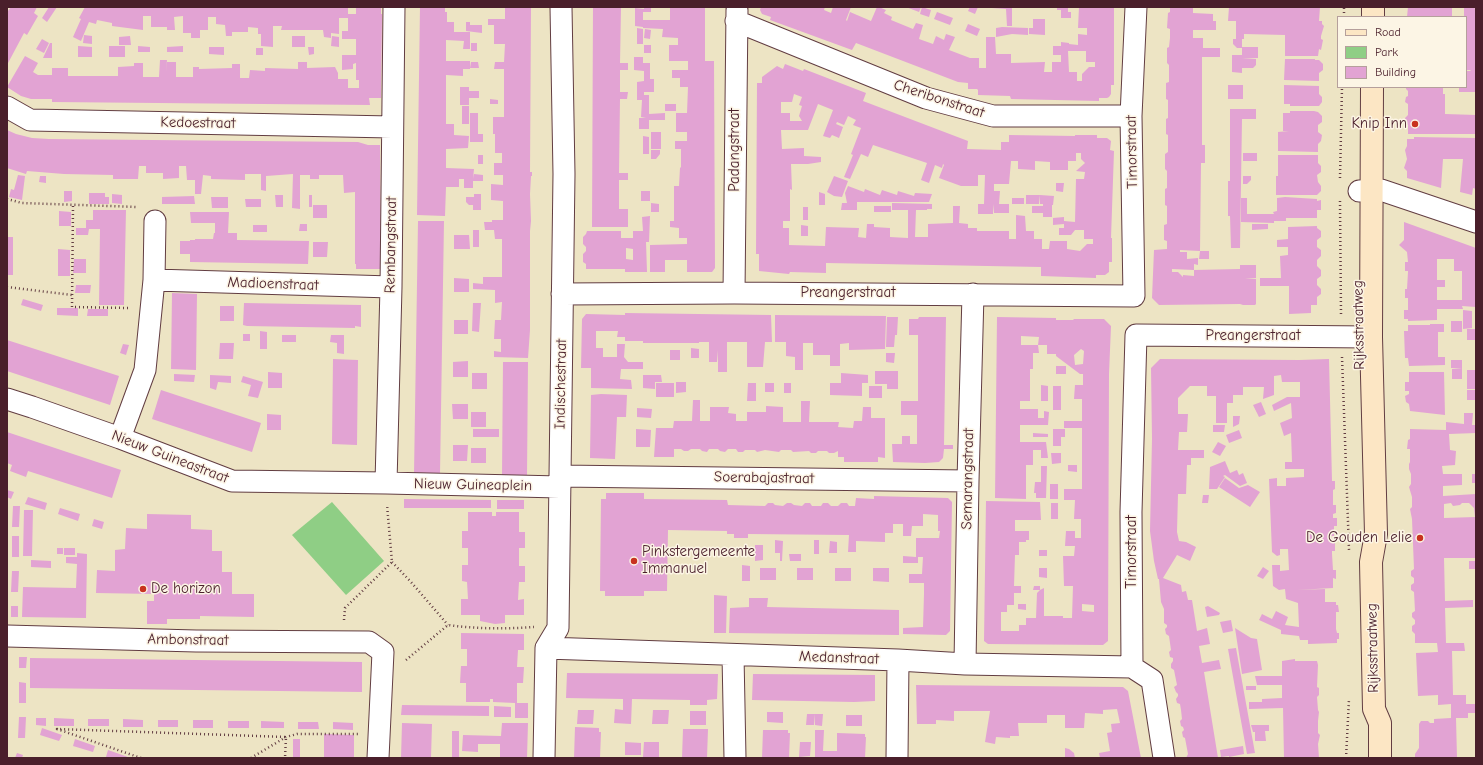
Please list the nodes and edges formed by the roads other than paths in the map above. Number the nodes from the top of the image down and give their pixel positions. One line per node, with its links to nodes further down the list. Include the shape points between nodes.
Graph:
1 (394, 7): 9 (street, Rembangstraat)
2 (561, 7): 16 (street, Indischestraat, via 564,174)
3 (1136, 7): 8 (street, Timorstraat)
4 (736, 14): 8 (street, Cheribonstraat, via 926,98 993,116); 15 (street, Padangstraat)
5 (1360, 88): 10 (main road, Rijksstraatweg)
6 (1372, 88): 10 (main road, Rijksstraatweg)
7 (7, 107): 9 (street, Kedoestraat, via 30,120)
8 (1131, 116): 18 (street, Timorstraat)
9 (392, 127): 14 (street, Rembangstraat)
10 (1352, 191): 12 (street, via 1381,190); 20 (main road, Rijksstraatweg)
11 (155, 222): 13 (street)
12 (1476, 222)
13 (154, 280): 14 (street, Madioenstraat); 22 (street, via 145,370)
14 (391, 287): 25 (street, Rembangstraat)
15 (734, 292): 16 (street, Preangerstraat); 17 (street, Preangerstraat)
16 (562, 294): 23 (street, Indischestraat)
17 (973, 294): 18 (street, Preangerstraat); 24 (street, Semarangstraat)
18 (1134, 296)
19 (1136, 336): 20 (street, Preangerstraat); 31 (street, Timorstraat, via 1131,512)
20 (1357, 337): 32 (main road, Rijksstraatweg, via 1376,534 1371,562)
21 (7, 399): 22 (street, Nieuw Guineastraat)
22 (120, 438): 25 (street, Nieuw Guineastraat, via 232,481)
23 (560, 481): 24 (street, Soerabajastraat); 25 (street, Nieuw Guineaplein); 27 (street, Indischestraat, via 558,628)
24 (968, 481): 30 (street, Semarangstraat)
25 (386, 483)
26 (7, 636): 33 (street, Ambonstraat, via 370,642 383,652)
27 (546, 648): 28 (street, Medanstraat); 34 (street, Indischestraat)
28 (734, 655): 29 (street, Medanstraat); 35 (street)
29 (898, 660): 30 (street, Medanstraat); 36 (street)
30 (965, 664): 31 (street, Medanstraat)
31 (1132, 667): 37 (street, via 1152,680)
32 (1374, 709): 38 (main road, Rijksstraatweg, via 1369,723); 39 (main road, Rijksstraatweg, via 1380,723)
33 (378, 758)
34 (544, 758)
35 (735, 758)
36 (897, 758)
37 (1164, 758)
38 (1366, 758)
39 (1380, 758)

